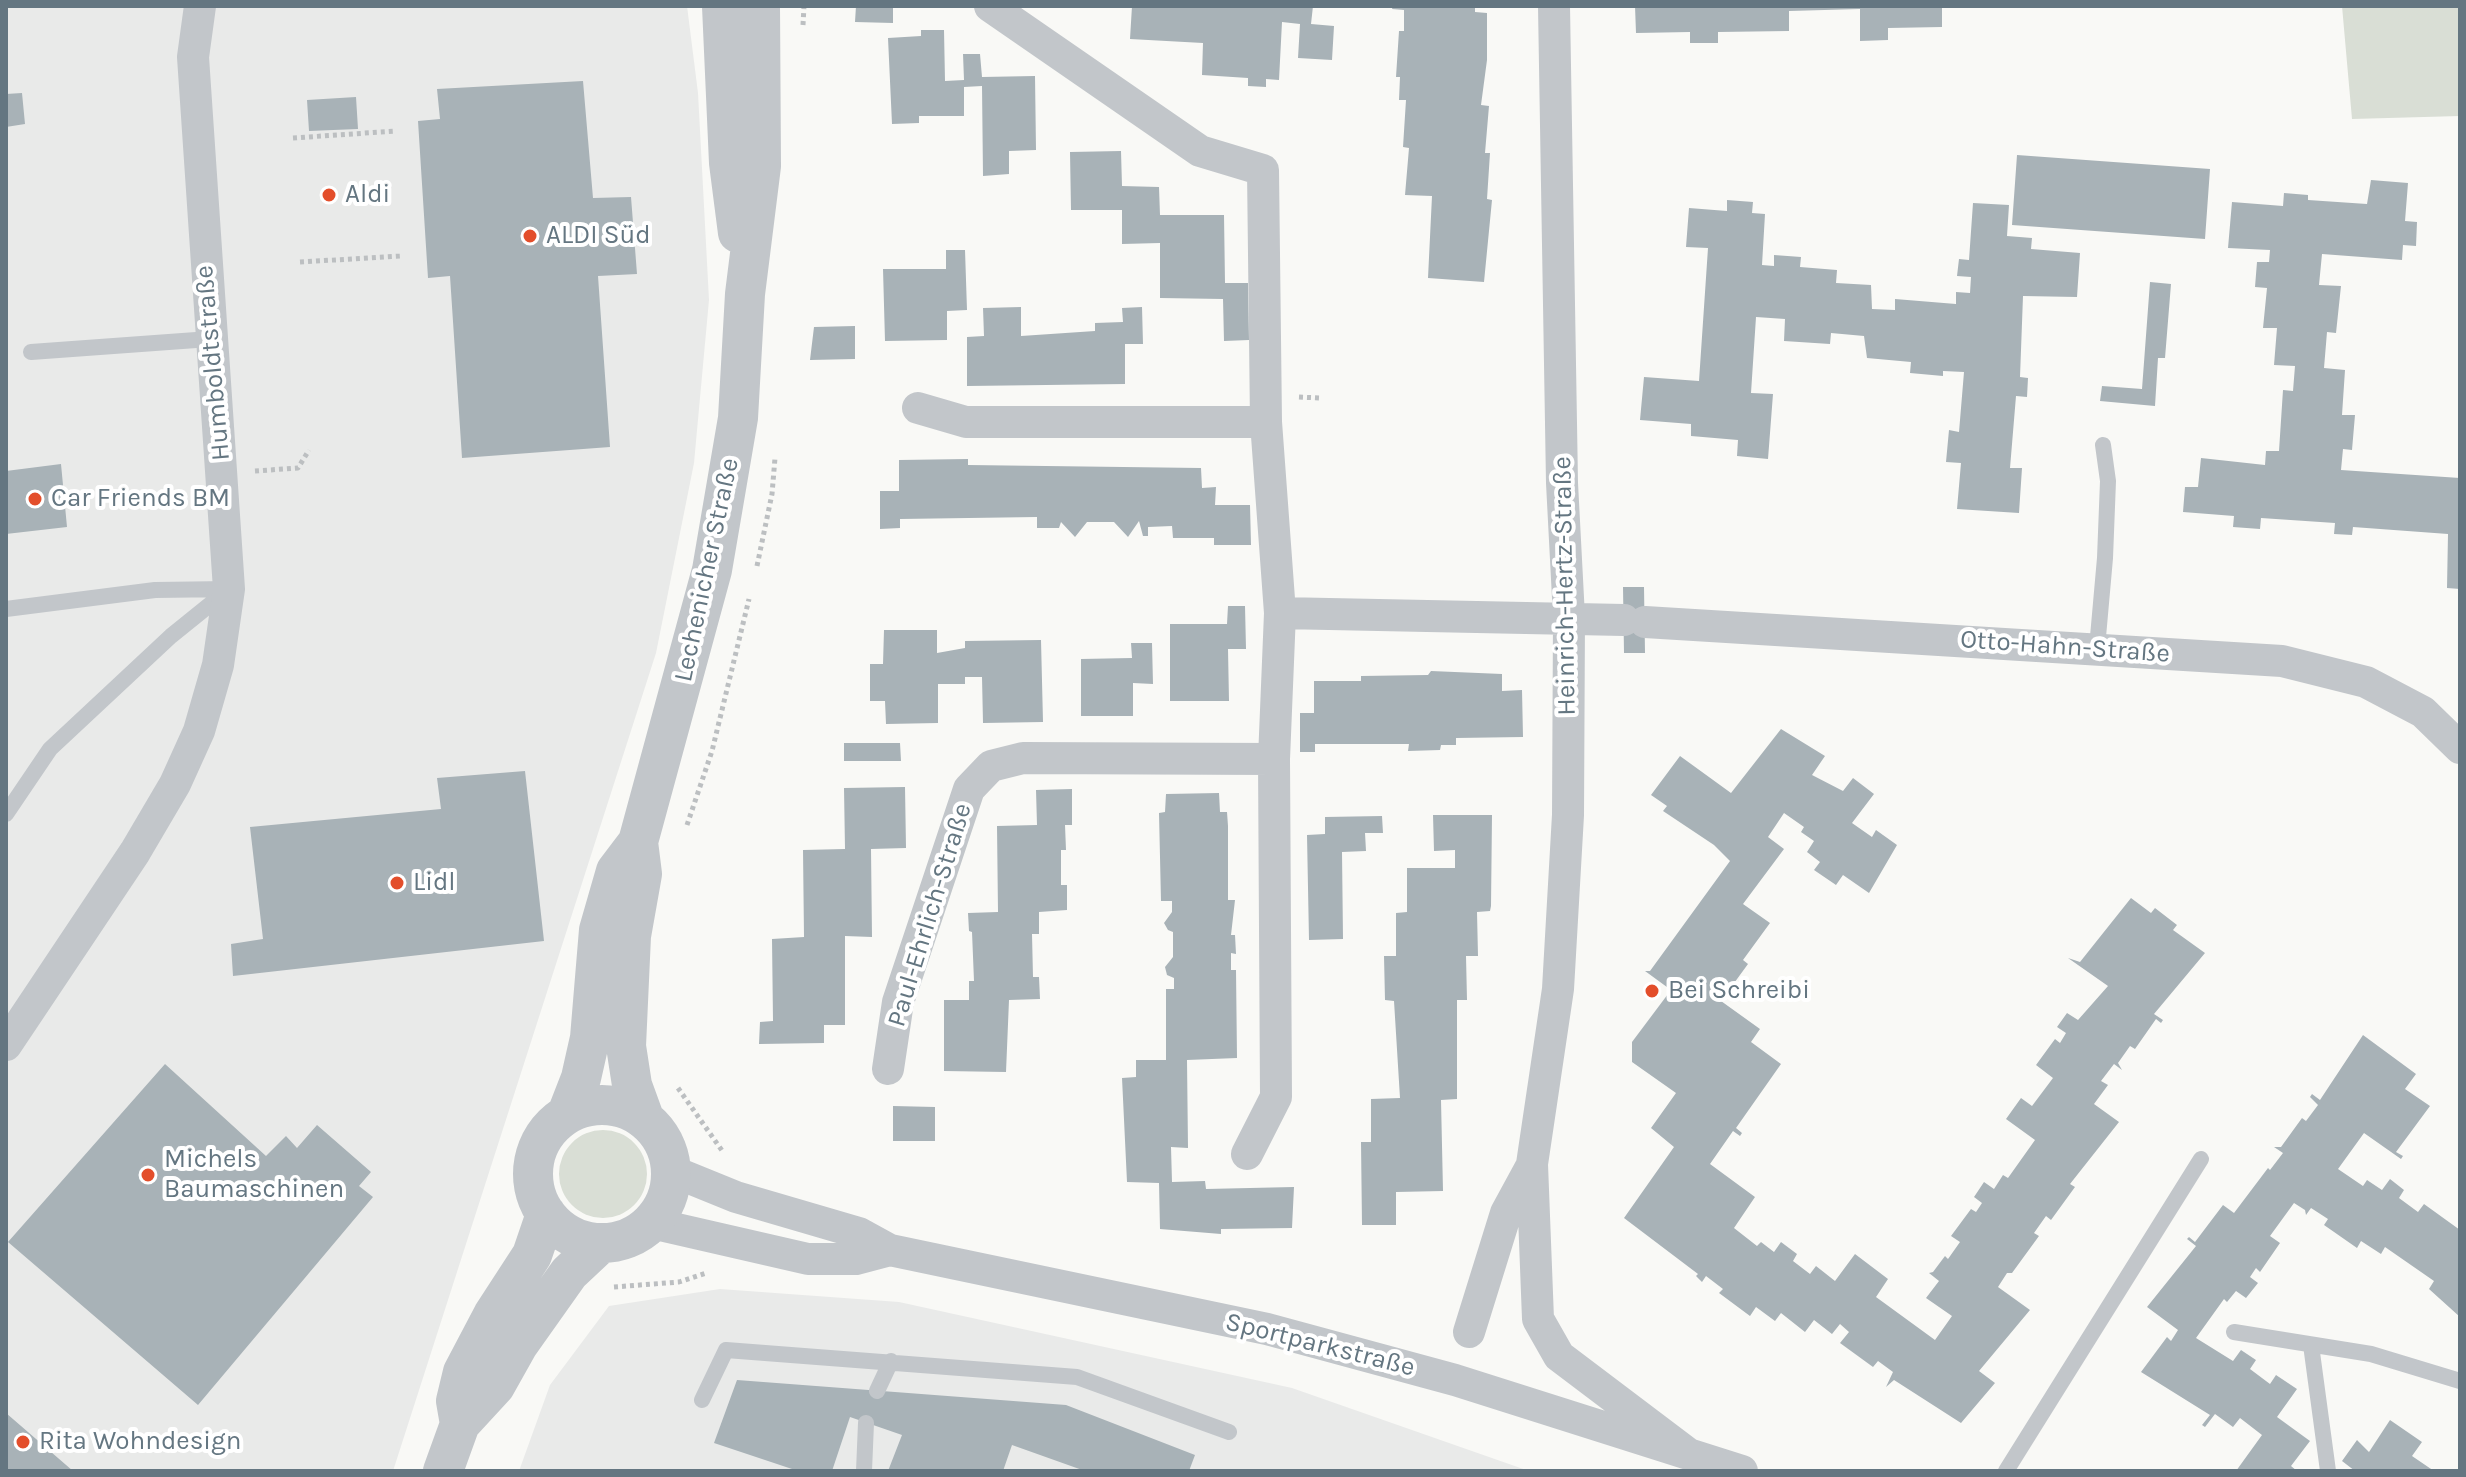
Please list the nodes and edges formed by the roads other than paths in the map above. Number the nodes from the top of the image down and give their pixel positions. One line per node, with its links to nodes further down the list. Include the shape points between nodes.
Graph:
1 (200, 6): 7 (street, Humboldtstraße, via 193,57)
2 (722, 6): 6 (street, Lechenicher Straße, via 729,163)
3 (760, 6): 6 (street, Lechenicher Straße, via 761,166)
4 (990, 6): 10 (street, via 1200,151 1263,170)
5 (1554, 6): 15 (street, Heinrich-Hertz-Straße)
6 (745, 294): 20 (street, Lechenicher Straße, via 738,418 712,570)
7 (210, 339): 8 (lane); 12 (street, Humboldtstraße)
8 (31, 352)
9 (918, 408): 10 (street, via 966,422)
10 (1266, 422): 14 (street)
11 (2103, 445): 16 (lane, via 2108,481)
12 (229, 589): 13 (lane, via 155,590); 19 (lane, via 50,749); 21 (street, Humboldtstraße, via 218,665 199,731 175,784)
13 (6, 609)
14 (1280, 613): 15 (street); 18 (street)
15 (1569, 617): 16 (street, Otto-Hahn-Straße); 27 (street, Heinrich-Hertz-Straße, via 1568,815 1558,989)
16 (2097, 648): 17 (street, Otto-Hahn-Straße, via 2282,661 2366,682 2423,712)
17 (2460, 748)
18 (1274, 759): 22 (street, Paul-Ehrlich-Straße, via 1023,758 991,766 969,789 898,1002); 25 (street, via 1276,1097)
19 (6, 814)
20 (638, 842): 23 (street, Lechenicher Straße, via 616,871 599,930 590,1038); 24 (street, Lechenicher Straße, via 642,874 631,936 626,1046)
21 (6, 1045)
22 (888, 1069)
23 (567, 1114): 24 (street, via 606,1104); 29 (street, via 552,1126 534,1160 533,1179)
24 (644, 1118): 28 (street, via 659,1133)
25 (1247, 1154)
26 (2201, 1159): 47 (lane)
27 (1532, 1164): 33 (street, Heinrich-Hertz-Straße, via 1506,1213); 43 (street, Heinrich-Hertz-Straße, via 1538,1319 1559,1356)
28 (672, 1171): 30 (street, via 670,1190); 32 (street, Sportparkstraße, via 736,1197 859,1233)
29 (546, 1214): 31 (street, via 561,1229); 41 (street, via 532,1255 463,1372 456,1401)
30 (651, 1223): 31 (street, via 636,1234); 32 (street, Sportparkstraße, via 808,1259 856,1259)
31 (601, 1243): 41 (street, via 569,1273 495,1386)
32 (890, 1250): 43 (street, Sportparkstraße, via 1267,1329 1455,1380)
33 (1469, 1332)
34 (2234, 1332): 35 (lane)
35 (2311, 1345): 37 (lane, via 2371,1354); 48 (lane)
36 (891, 1361): 38 (lane); 39 (lane, via 726,1350); 42 (lane, via 1077,1377)
37 (2460, 1381)
38 (877, 1391)
39 (702, 1400)
40 (866, 1423): 45 (lane)
41 (460, 1424): 44 (street)
42 (1229, 1432)
43 (1686, 1452): 46 (street, Sportparkstraße)
44 (443, 1471)
45 (864, 1471)
46 (1742, 1471)
47 (2006, 1471)
48 (2328, 1471)

